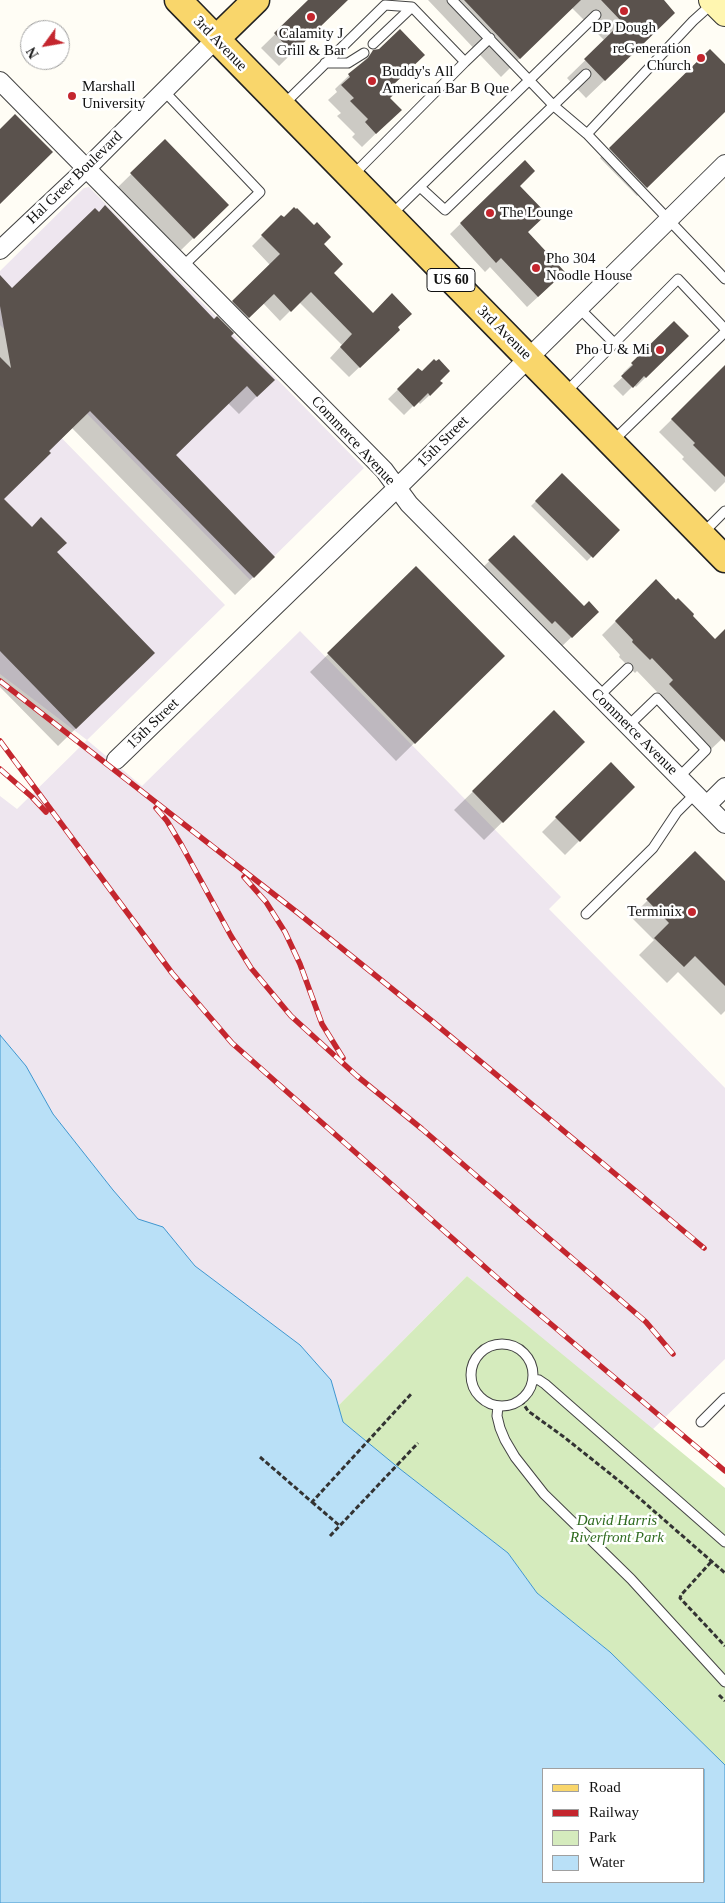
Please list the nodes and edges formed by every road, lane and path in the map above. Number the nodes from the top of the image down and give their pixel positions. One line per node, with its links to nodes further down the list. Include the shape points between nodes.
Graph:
1 (178, 0): 9 (main road, 3rd Avenue / US 60)
2 (256, 0): 9 (main road, Hal Greer Boulevard)
3 (452, 0): 8 (lane)
4 (383, 2): 6 (lane); 13 (lane)
5 (716, 4): 20 (lane, via 693,21)
6 (412, 7): 10 (lane); 12 (lane)
7 (596, 15): 15 (lane)
8 (490, 38): 12 (lane); 15 (lane)
9 (216, 39): 17 (street, Hal Greer Boulevard); 19 (main road, 3rd Avenue / US 60)
10 (374, 44)
11 (364, 53): 13 (lane, via 348,63)
12 (465, 62): 23 (lane)
13 (325, 63): 19 (lane)
14 (586, 74): 18 (lane)
15 (530, 80): 18 (lane); 24 (lane)
16 (0, 81): 22 (street, Commerce Avenue)
17 (164, 91): 22 (street, Hal Greer Boulevard); 28 (lane, via 260,192)
18 (554, 106): 20 (lane); 24 (lane, via 445,210)
19 (282, 107): 23 (main road, 3rd Avenue / US 60)
20 (587, 134): 26 (lane)
21 (725, 164): 26 (street, 15th Street)
22 (87, 168): 27 (street, Hal Greer Boulevard); 28 (street, Commerce Avenue)
23 (350, 177): 25 (main road, 3rd Avenue / US 60)
24 (420, 187): 25 (lane)
25 (389, 217): 33 (main road, 3rd Avenue / US 60)
26 (668, 221): 29 (lane); 30 (street, 15th Street)
27 (0, 250)
28 (183, 266): 36 (street, Commerce Avenue, via 384,470)
29 (725, 279)
30 (579, 308): 32 (lane); 33 (street, 15th Street)
31 (725, 330): 32 (lane, via 678,279); 35 (lane)
32 (615, 344): 34 (lane)
33 (528, 358): 34 (main road, 3rd Avenue / US 60); 36 (street, 15th Street)
34 (564, 394): 35 (main road, 3rd Avenue / US 60)
35 (611, 443): 38 (main road, 3rd Avenue / US 60)
36 (397, 488): 41 (street, Commerce Avenue, via 409,504); 43 (street, 15th Street)
37 (725, 511): 38 (lane)
38 (702, 535): 39 (main road, 3rd Avenue / US 60)
39 (725, 559)
40 (628, 668): 41 (lane)
41 (599, 696): 42 (street, Commerce Avenue)
42 (628, 726): 44 (street, Commerce Avenue); 44 (lane, via 657,698 706,750)
43 (116, 760)
44 (679, 777): 46 (street, Commerce Avenue)
45 (725, 787): 46 (street)
46 (701, 799): 47 (street, Commerce Avenue); 48 (lane, via 677,812 652,848)
47 (725, 824)
48 (586, 914)
49 (533, 1379): 52 (lane); 53 (lane, via 528,1358 514,1347 498,1344 479,1354 473,1364 473,1386 479,1396); 60 (lane, via 545,1384)
50 (412, 1393): 57 (path)
51 (725, 1398): 54 (lane)
52 (521, 1400): 53 (lane, via 508,1406); 61 (path, via 528,1411 624,1484)
53 (498, 1406): 64 (lane, via 505,1440 544,1494 631,1579)
54 (701, 1422)
55 (418, 1442): 58 (path)
56 (260, 1457): 57 (path)
57 (312, 1502): 58 (path)
58 (340, 1526): 59 (path)
59 (330, 1536)
60 (725, 1542)
61 (711, 1562): 62 (path); 63 (path, via 680,1598)
62 (725, 1573)
63 (725, 1646)
64 (725, 1682)

